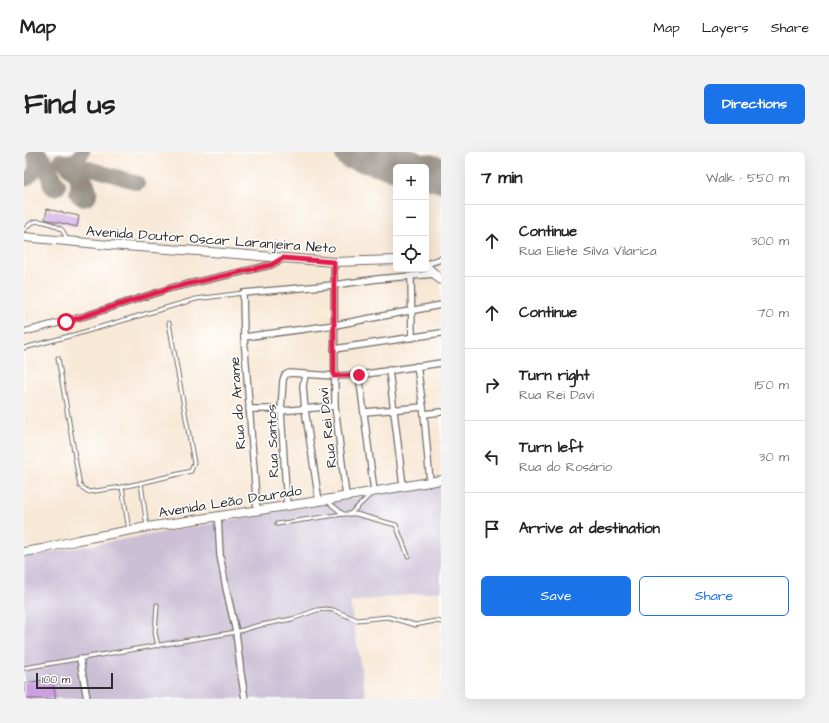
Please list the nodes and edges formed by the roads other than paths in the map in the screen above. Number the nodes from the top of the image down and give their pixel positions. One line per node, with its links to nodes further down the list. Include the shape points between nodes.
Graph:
1 (24, 230): 3 (lane, via 31,223 43,222 62,230)
2 (24, 237): 3 (main road, Avenida Doutor Oscar Laranjeira Neto)
3 (67, 241): 4 (main road, Avenida Doutor Oscar Laranjeira Neto)
4 (283, 258): 7 (main road, Avenida Doutor Oscar Laranjeira Neto); 19 (street, via 271,265 191,283)
5 (441, 259): 8 (street)
6 (393, 260): 7 (main road, Avenida Doutor Oscar Laranjeira Neto)
7 (334, 262): 13 (street, Rua Rei Davi)
8 (429, 264)
9 (429, 268): 10 (main road)
10 (434, 274): 11 (street); 12 (main road)
11 (411, 277): 13 (street); 16 (street)
12 (441, 280)
13 (334, 286): 14 (street); 18 (street, Rua Rei Davi)
14 (243, 293): 21 (street, Rua do Arame); 23 (lane, via 196,299)
15 (441, 304): 16 (street)
16 (411, 310): 18 (street); 22 (street)
17 (169, 323): 44 (lane, via 194,464 191,471)
18 (335, 325): 21 (street); 24 (street, Rua Rei Davi)
19 (24, 332)
20 (441, 333): 22 (street)
21 (244, 337): 35 (street, Rua do Arame)
22 (412, 338): 24 (street)
23 (24, 348)
24 (334, 349): 32 (street, Rua Rei Davi)
25 (58, 358): 46 (lane, via 80,486 89,492)
26 (438, 363): 27 (street); 28 (street)
27 (417, 366): 29 (street); 34 (street)
28 (441, 368)
29 (390, 370): 31 (street); 36 (street)
30 (305, 375): 32 (street); 37 (street); 38 (street, Rua Santos, via 284,375)
31 (359, 375): 32 (street); 39 (street)
32 (334, 376): 33 (street, Rua Rei Davi)
33 (335, 406): 37 (street); 48 (street, Rua Rei Davi)
34 (423, 407): 36 (street); 41 (street)
35 (249, 409): 38 (street); 51 (street, Rua do Arame)
36 (394, 409): 39 (street); 45 (street)
37 (305, 410): 38 (street); 49 (street)
38 (281, 411): 50 (street, Rua Santos)
39 (365, 412): 47 (street)
40 (441, 412): 41 (street)
41 (424, 414): 43 (street)
42 (441, 480): 43 (main road, Avenida Leão Dourado)
43 (430, 482): 45 (main road, Avenida Leão Dourado)
44 (141, 483): 46 (lane); 56 (lane)
45 (403, 486): 47 (main road, Avenida Leão Dourado)
46 (122, 487): 57 (lane)
47 (374, 491): 48 (main road, Avenida Leão Dourado); 53 (lane)
48 (346, 496): 49 (main road, Avenida Leão Dourado)
49 (322, 500): 50 (main road, Avenida Leão Dourado); 52 (lane)
50 (287, 506): 51 (main road, Avenida Leão Dourado)
51 (257, 511): 54 (main road, Avenida Leão Dourado)
52 (343, 514): 53 (lane); 55 (lane)
53 (350, 514): 59 (lane, via 396,525)
54 (218, 516): 56 (main road, Avenida Leão Dourado); 62 (street, via 220,555)
55 (277, 524)
56 (147, 527): 57 (main road, Avenida Leão Dourado)
57 (129, 530): 58 (main road, Avenida Leão Dourado)
58 (24, 552)
59 (408, 556)
60 (157, 605): 63 (lane, via 155,632)
61 (441, 622): 62 (lane, via 415,625 388,617 357,620 326,609)
62 (236, 632): 63 (lane); 67 (street)
63 (158, 646): 64 (lane)
64 (80, 659): 65 (lane); 66 (street)
65 (24, 668)
66 (87, 699)
67 (245, 699)

